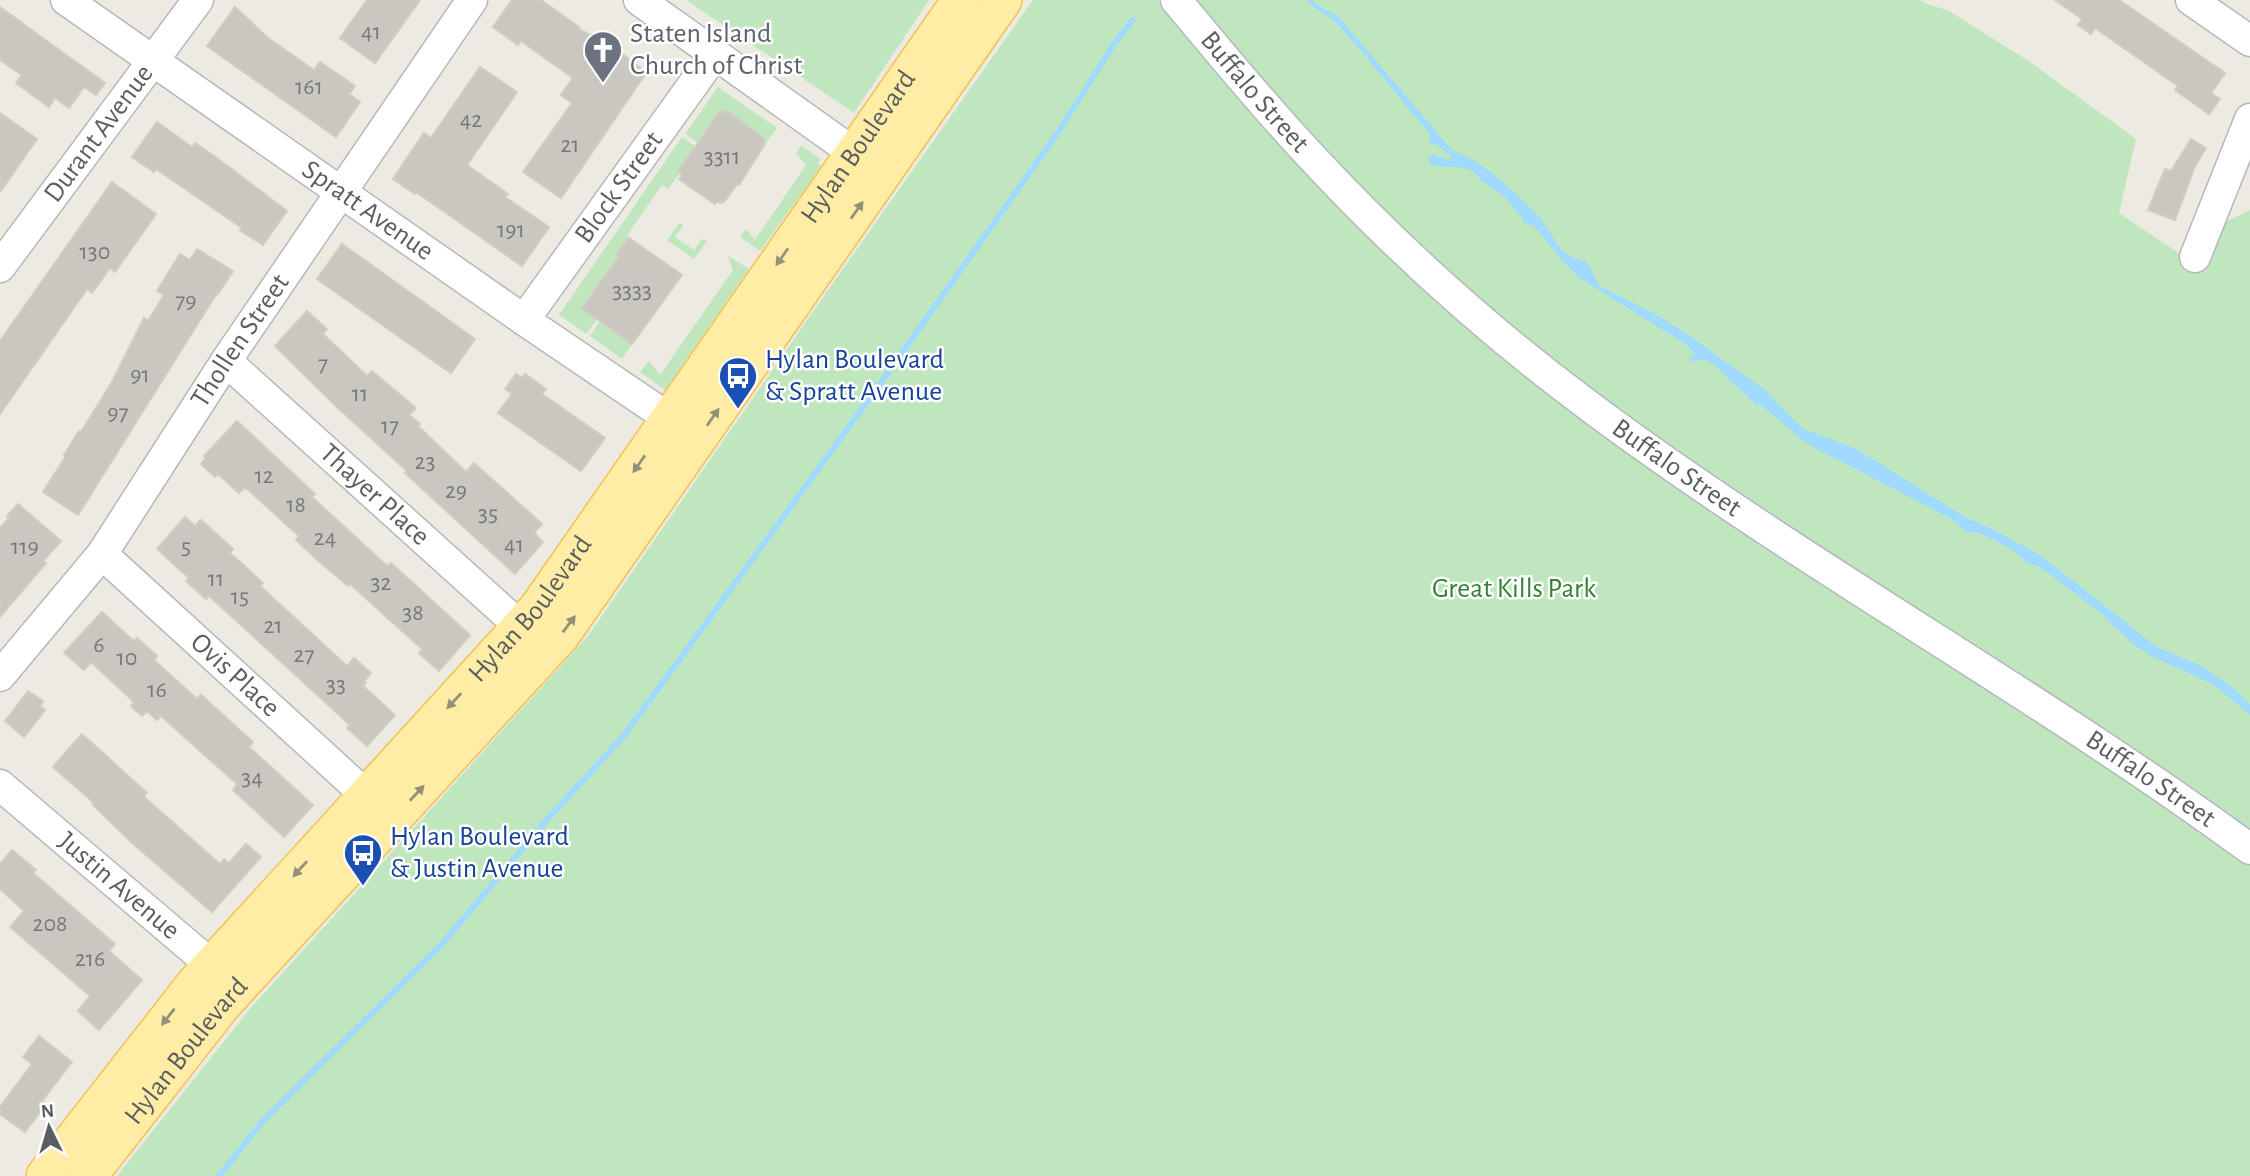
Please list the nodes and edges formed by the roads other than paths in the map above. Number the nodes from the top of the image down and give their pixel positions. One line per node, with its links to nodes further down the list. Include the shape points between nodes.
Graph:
1 (66, 0): 11 (street, Spratt Avenue)
2 (198, 0): 11 (street, Durant Avenue)
3 (472, 0): 14 (street, Thollen Street)
4 (639, 0): 10 (street)
5 (961, 0): 13 (main road, Hylan Boulevard)
6 (1003, 0): 26 (main road, Hylan Boulevard, one-way to 6, via 561,635)
7 (1176, 0): 25 (street, Buffalo Street, via 1307,152 1401,246 1498,334 1587,405 1707,491 2174,793)
8 (2191, 0): 9 (street)
9 (2250, 41)
10 (715, 54): 13 (street); 17 (street, Block Street)
11 (152, 61): 14 (street, Spratt Avenue); 16 (street, Durant Avenue)
12 (2250, 119): 15 (street)
13 (854, 153): 19 (main road, Hylan Boulevard, one-way to 19)
14 (340, 192): 17 (street, Spratt Avenue); 18 (street, Thollen Street)
15 (2195, 257)
16 (0, 267)
17 (524, 320): 19 (street, Spratt Avenue)
18 (226, 361): 20 (street, Thollen Street); 21 (street, Thayer Place)
19 (670, 419): 21 (main road, Hylan Boulevard, one-way to 21)
20 (102, 554): 22 (street, Thollen Street); 24 (street, Ovis Place)
21 (522, 628): 24 (main road, Hylan Boulevard, one-way to 24)
22 (0, 676)
23 (0, 785): 26 (street, Justin Avenue)
24 (367, 796): 26 (main road, Hylan Boulevard, one-way to 26)
25 (2250, 849)
26 (224, 976): 27 (main road, Hylan Boulevard, one-way to 27, via 168,1016); 28 (main road, Hylan Boulevard, via 195,1037)
27 (45, 1176)
28 (88, 1176)

